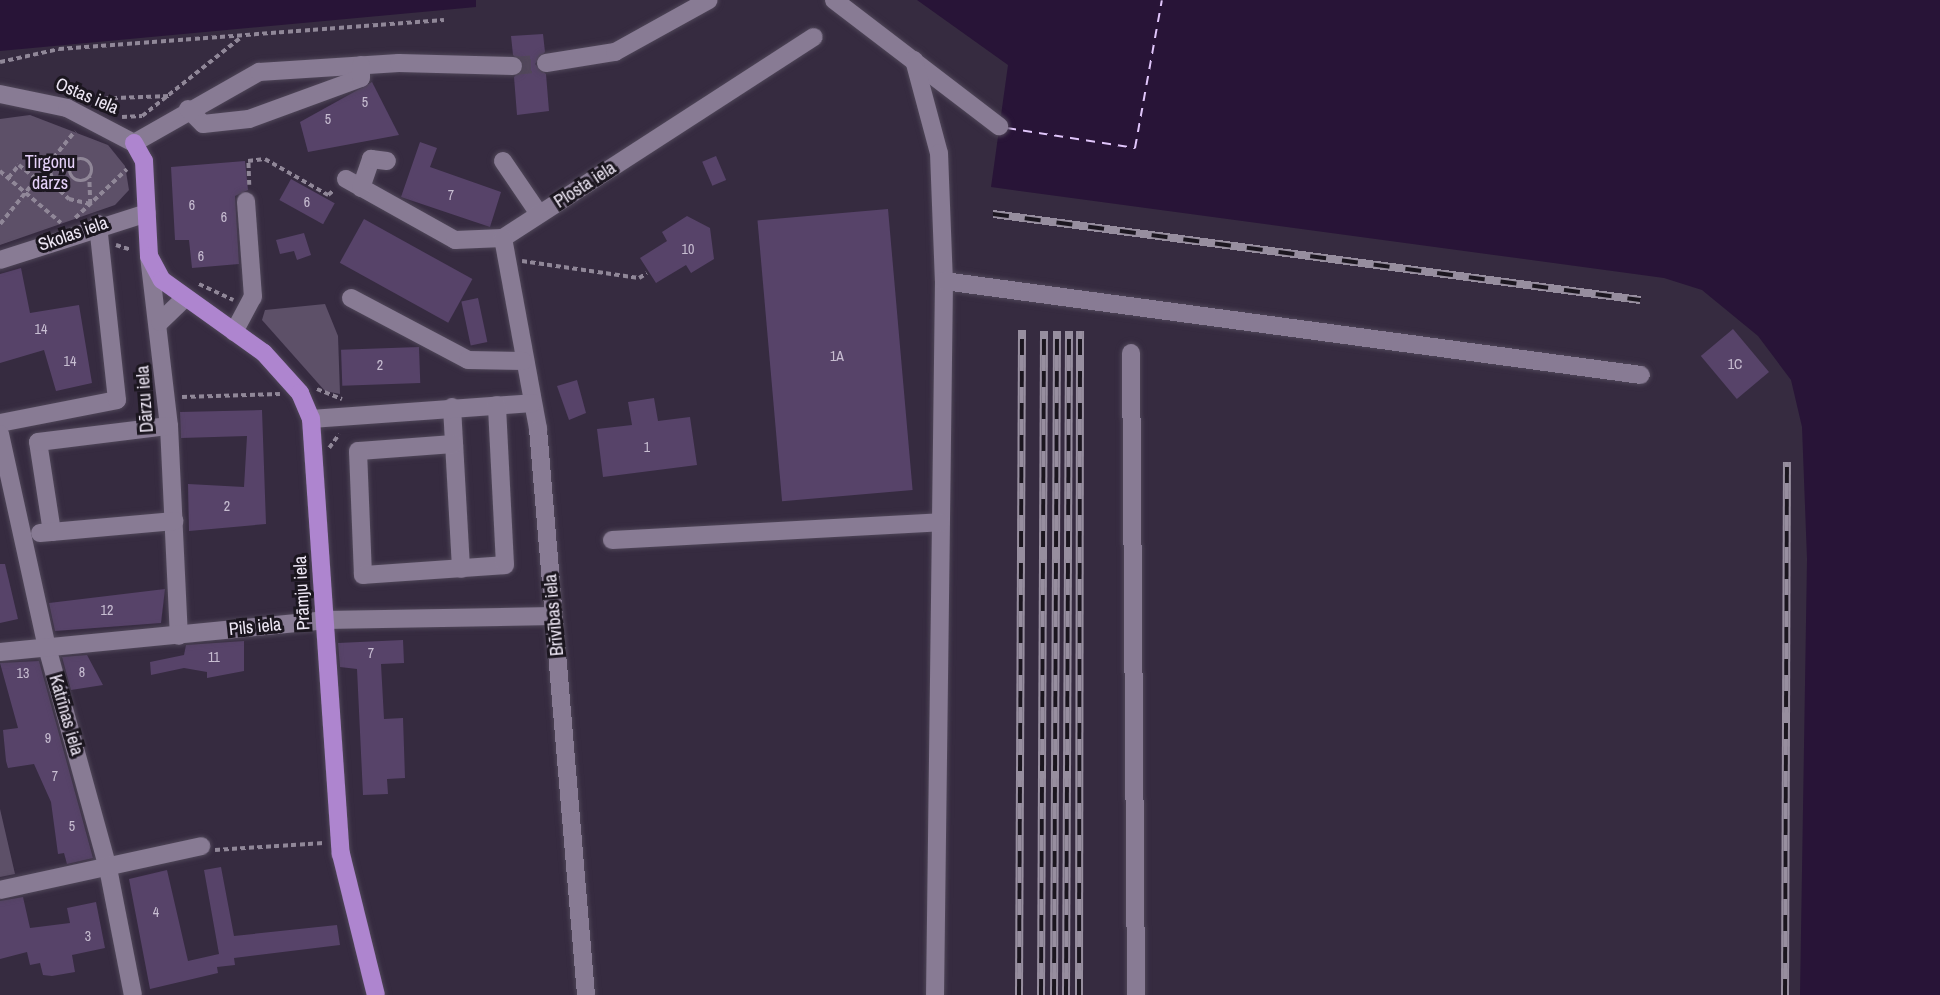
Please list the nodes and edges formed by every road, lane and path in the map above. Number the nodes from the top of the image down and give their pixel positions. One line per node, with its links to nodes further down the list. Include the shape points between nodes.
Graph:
1 (709, 0): 8 (street, via 615,52)
2 (834, 0): 6 (street)
3 (444, 20): 4 (path)
4 (240, 36): 7 (path, via 58,49); 12 (path)
5 (814, 37): 32 (street, Plosta iela)
6 (915, 60): 16 (street); 41 (street, via 939,153)
7 (0, 62)
8 (546, 63)
9 (361, 65): 10 (street); 14 (street, via 259,72); 14 (street, via 361,78 297,106 249,119 203,124)
10 (513, 66)
11 (0, 94): 13 (street, Ostas iela)
12 (173, 96): 13 (path); 15 (path, via 142,116)
13 (86, 108): 17 (street, Ostas iela); 20 (path)
14 (188, 109): 17 (street)
15 (119, 117)
16 (999, 127)
17 (134, 143): 21 (main road)
18 (387, 161): 27 (street, via 371,159)
19 (503, 161): 32 (street)
20 (48, 165): 22 (path); 26 (path); 30 (path, via 60,192)
21 (135, 165): 30 (path); 31 (main road, Dārzu iela)
22 (70, 167): 24 (path, via 78,180); 24 (path, via 77,159 88,161)
23 (0, 171): 25 (path)
24 (89, 177): 30 (path)
25 (8, 178): 26 (path, via 19,164); 28 (path)
26 (37, 179): 28 (path)
27 (353, 184): 29 (path, via 328,195 265,159 248,161); 36 (street, via 455,240)
28 (25, 193): 34 (path); 35 (path)
29 (246, 201): 45 (street, via 253,297)
30 (90, 204): 35 (path)
31 (147, 213): 33 (street, Skolas iela); 37 (main road, Dārzu iela)
32 (539, 214): 36 (street, Plosta iela)
33 (94, 220): 35 (path); 38 (street, Skolas iela); 52 (street, via 117,400)
34 (0, 224)
35 (68, 224)
36 (503, 238): 47 (street, Brīvības iela)
37 (149, 256): 43 (main road, Prāmju iela); 44 (street, Dārzu iela, via 152,295)
38 (0, 260)
39 (531, 260): 40 (path, via 639,278)
40 (647, 273)
41 (944, 281): 48 (street); 62 (street)
42 (351, 298): 47 (street, via 468,360)
43 (183, 300): 44 (street); 45 (main road, Prāmju iela)
44 (160, 321): 50 (street, Dārzu iela)
45 (233, 332): 49 (main road, Prāmju iela)
46 (1131, 353): 80 (street)
47 (523, 361): 51 (street, Brīvības iela)
48 (1641, 375)
49 (307, 391): 50 (path); 55 (main road, Prāmju iela)
50 (166, 397): 57 (street, Dārzu iela)
51 (532, 403): 53 (street); 67 (street, Brīvības iela)
52 (88, 405): 56 (street); 59 (street)
53 (497, 405): 54 (street); 66 (street, via 505,565)
54 (452, 407): 55 (street); 60 (street)
55 (311, 419): 68 (main road, Prāmju iela)
56 (0, 423)
57 (169, 426): 59 (street); 61 (street, Dārzu iela)
58 (0, 434): 64 (street, Katrīnas iela)
59 (92, 435): 63 (street, via 38,442)
60 (454, 444): 66 (street); 66 (street, via 365,449 354,458 363,575)
61 (174, 521): 63 (street); 69 (street, Dārzu iela)
62 (941, 522): 65 (street); 79 (street)
63 (52, 532): 64 (street)
64 (26, 534): 70 (street, Katrīnas iela)
65 (612, 540)
66 (461, 569)
67 (554, 616): 68 (street, Pils iela); 78 (street, Brīvības iela)
68 (324, 620): 69 (street, Pils iela); 77 (main road, Prāmju iela, via 341,854)
69 (179, 636): 70 (street, Pils iela)
70 (47, 648): 71 (street, Pils iela); 74 (street, Katrīnas iela)
71 (0, 652)
72 (324, 843): 73 (path, via 223,852)
73 (201, 846): 74 (street)
74 (108, 869): 75 (street); 76 (street, Katrīnas iela)
75 (0, 890)
76 (133, 995)
77 (376, 995)
78 (586, 995)
79 (935, 995)
80 (1136, 995)

